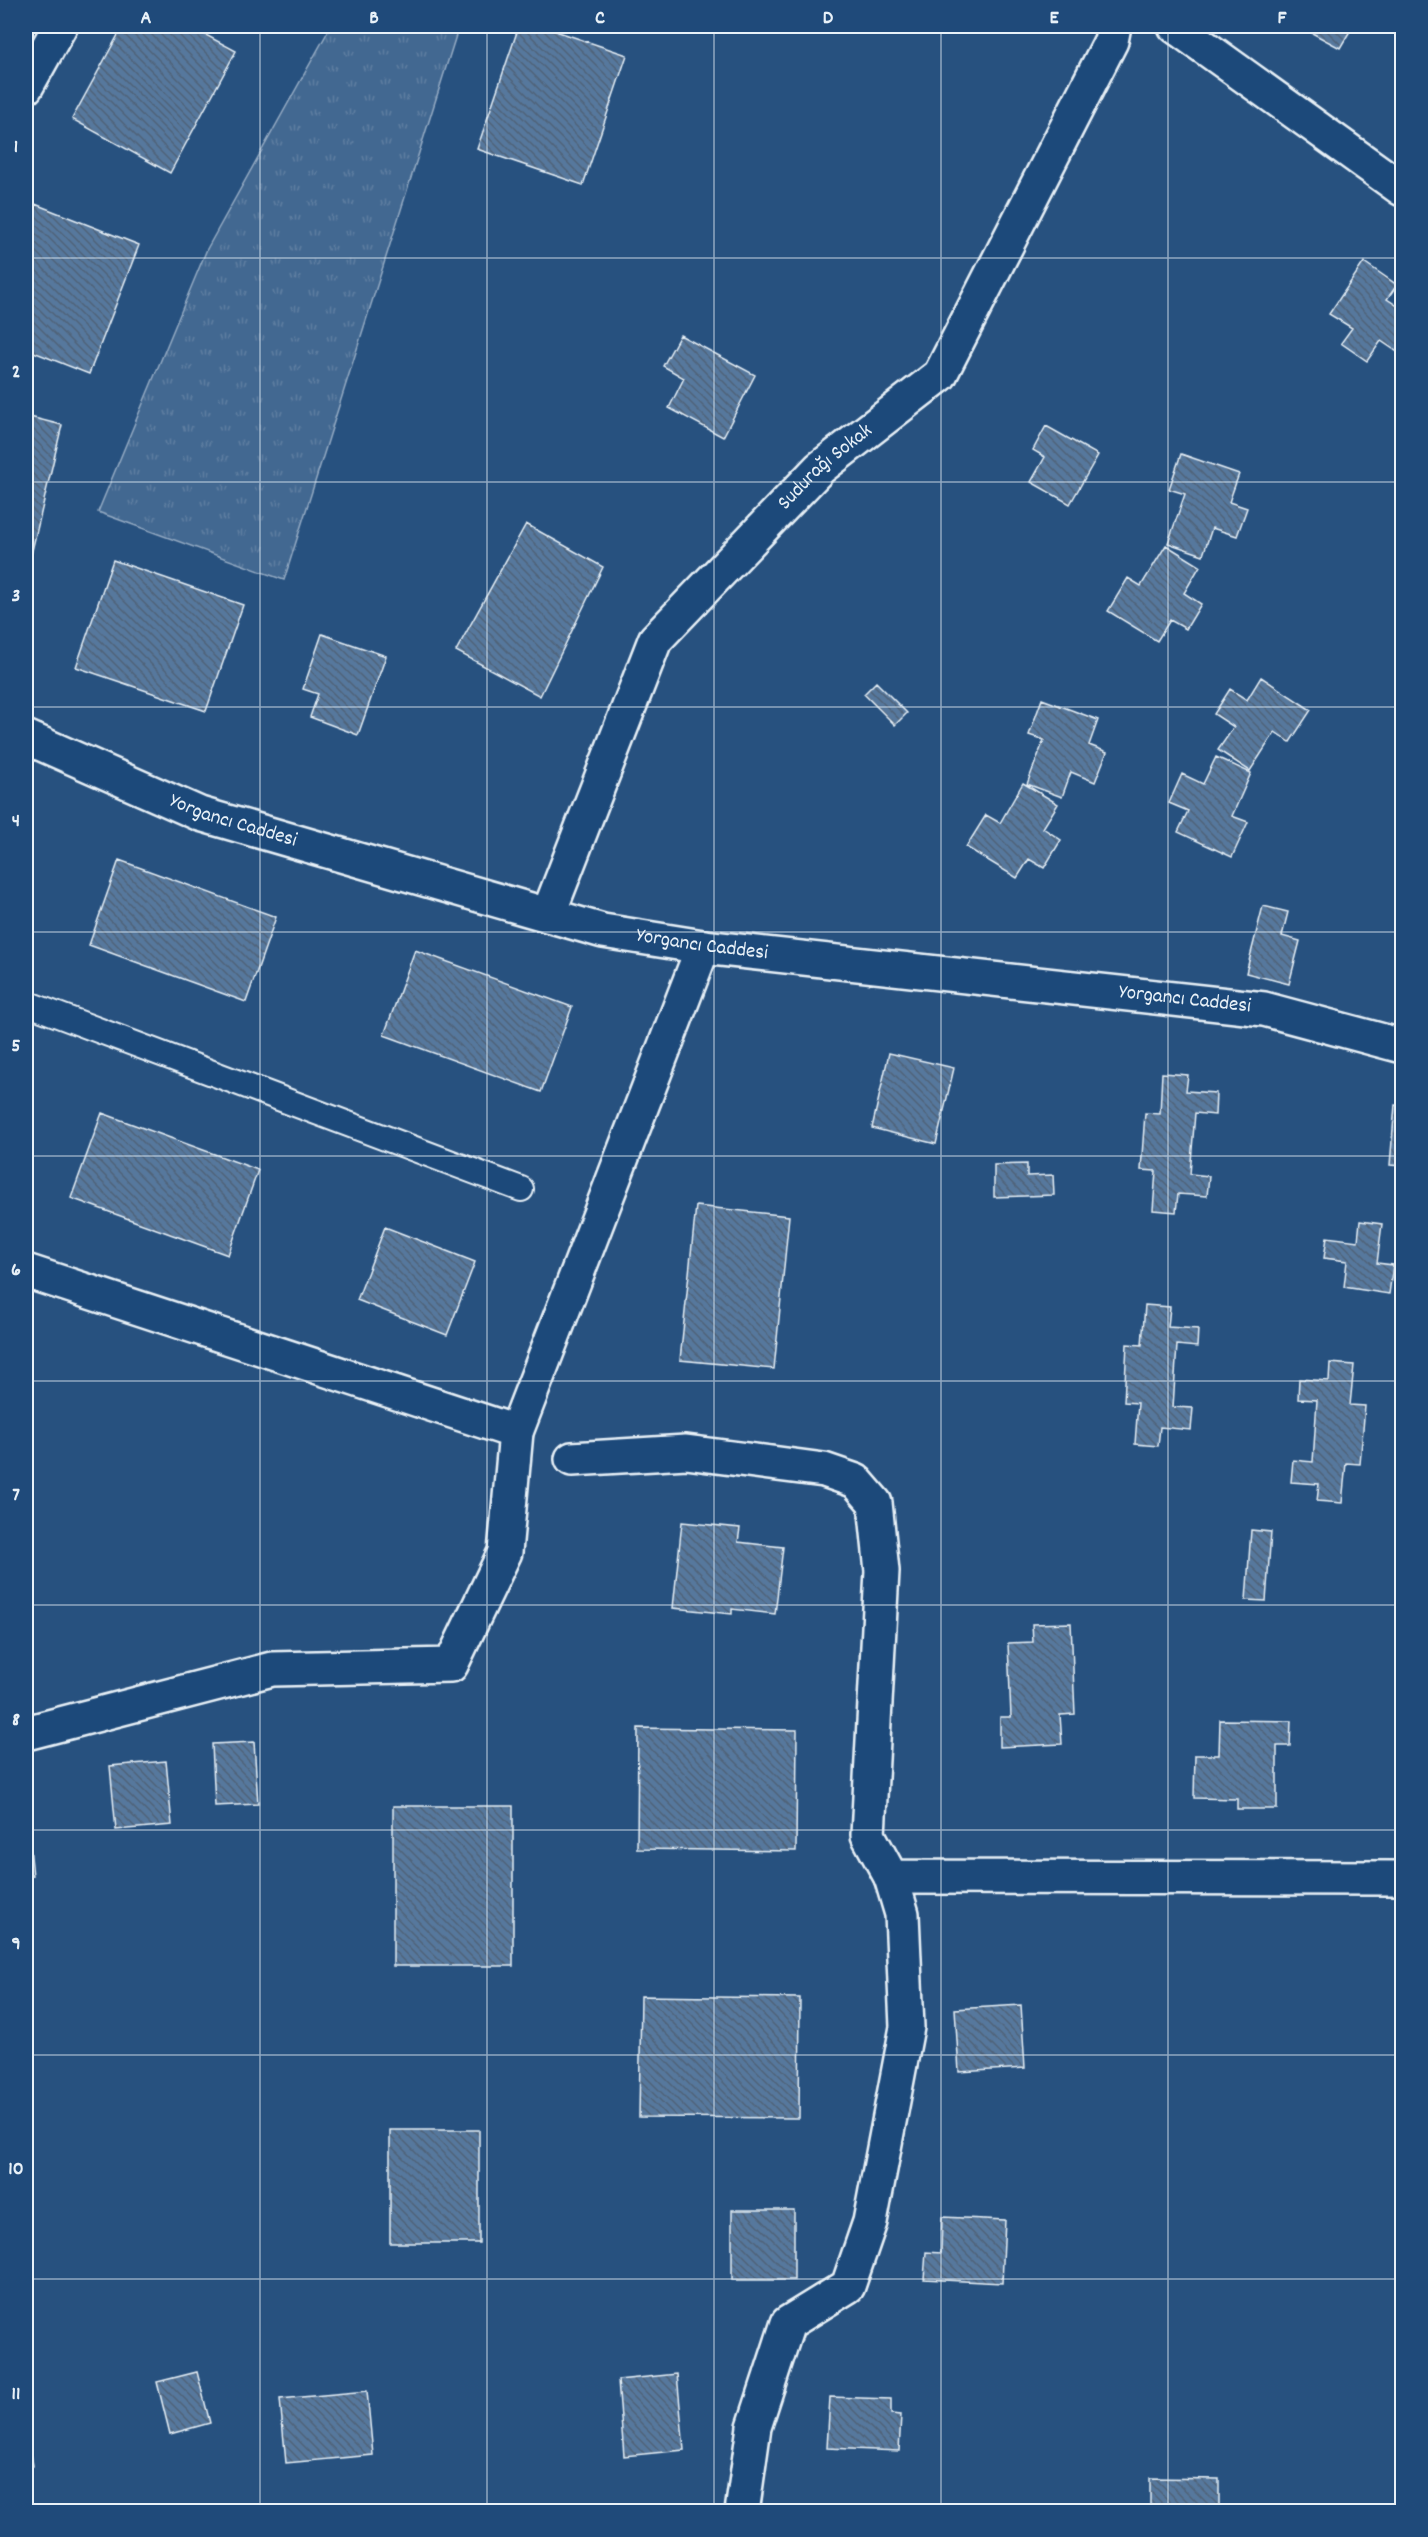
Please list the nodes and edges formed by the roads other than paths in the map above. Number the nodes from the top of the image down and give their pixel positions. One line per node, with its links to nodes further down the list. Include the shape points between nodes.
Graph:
1 (60, 26): 4 (street)
2 (1114, 26): 7 (street, Sudurağı Sokak, via 1111,41 940,375 820,468 655,640)
3 (1176, 26): 5 (street)
4 (26, 87)
5 (1402, 189)
6 (26, 737): 7 (street, Yorgancı Caddesi, via 200,814)
7 (549, 915): 8 (street, Yorgancı Caddesi, via 603,931)
8 (704, 947): 10 (street, Yorgancı Caddesi, via 1264,1009); 13 (street)
9 (26, 1003): 11 (lane)
10 (1402, 1046)
11 (521, 1188)
12 (26, 1270): 13 (street)
13 (516, 1432): 15 (street, via 505,1552 451,1665 272,1669)
14 (572, 1459): 16 (street, via 686,1452 824,1470 856,1481 875,1503 882,1571 868,1835)
15 (26, 1733)
16 (891, 1877): 17 (street); 18 (street, via 902,1914 907,2027 870,2222 848,2286 788,2323 754,2427)
17 (1402, 1878)
18 (742, 2511)

